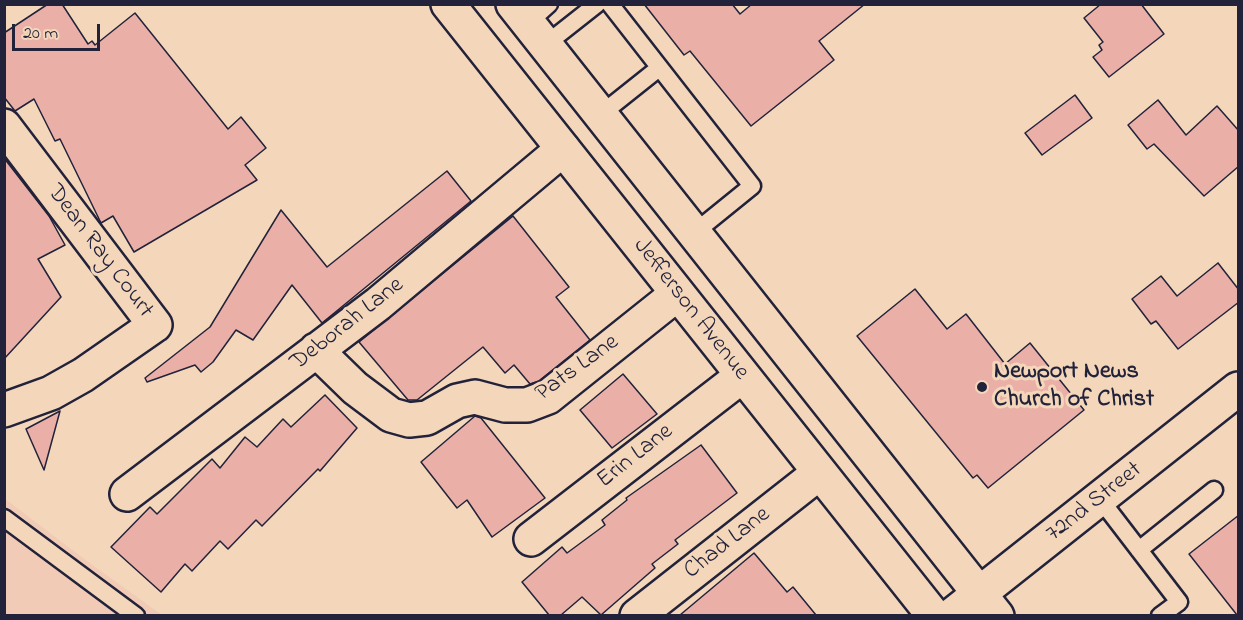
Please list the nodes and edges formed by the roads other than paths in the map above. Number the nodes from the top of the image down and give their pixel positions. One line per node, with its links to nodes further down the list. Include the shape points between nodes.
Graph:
1 (448, 4): 8 (street, Jefferson Avenue)
2 (597, 4): 4 (lane)
3 (610, 4): 5 (lane)
4 (534, 19): 6 (street, Jefferson Avenue)
5 (659, 68): 6 (lane); 9 (lane, via 752,186)
6 (600, 115): 9 (street, Jefferson Avenue)
7 (4, 126): 14 (street, Dean Ray Court, via 155,325 83,375 51,393)
8 (563, 148): 10 (street, Jefferson Avenue); 11 (street, Deborah Lane, via 378,304)
9 (694, 233): 22 (street, Jefferson Avenue)
10 (677, 294): 11 (street, Pats Lane, via 548,398 527,405 505,405 475,397 456,401 427,418 409,420 391,415); 12 (street, Jefferson Avenue)
11 (316, 350): 17 (street, Deborah Lane)
12 (742, 376): 15 (street, Jefferson Avenue); 20 (street, Erin Lane)
13 (1239, 389): 18 (street, 72nd Street)
14 (4, 410)
15 (819, 473): 24 (street, Chad Lane); 25 (street, Jefferson Avenue)
16 (1215, 490): 21 (lane)
17 (127, 494)
18 (1100, 499): 21 (lane); 22 (street, 72nd Street)
19 (4, 518): 23 (lane)
20 (531, 539)
21 (1139, 550): 27 (lane, via 1179,602)
22 (988, 604): 26 (street, 72nd Street)
23 (136, 615)
24 (637, 615)
25 (934, 615)
26 (951, 615)
27 (1160, 615)

